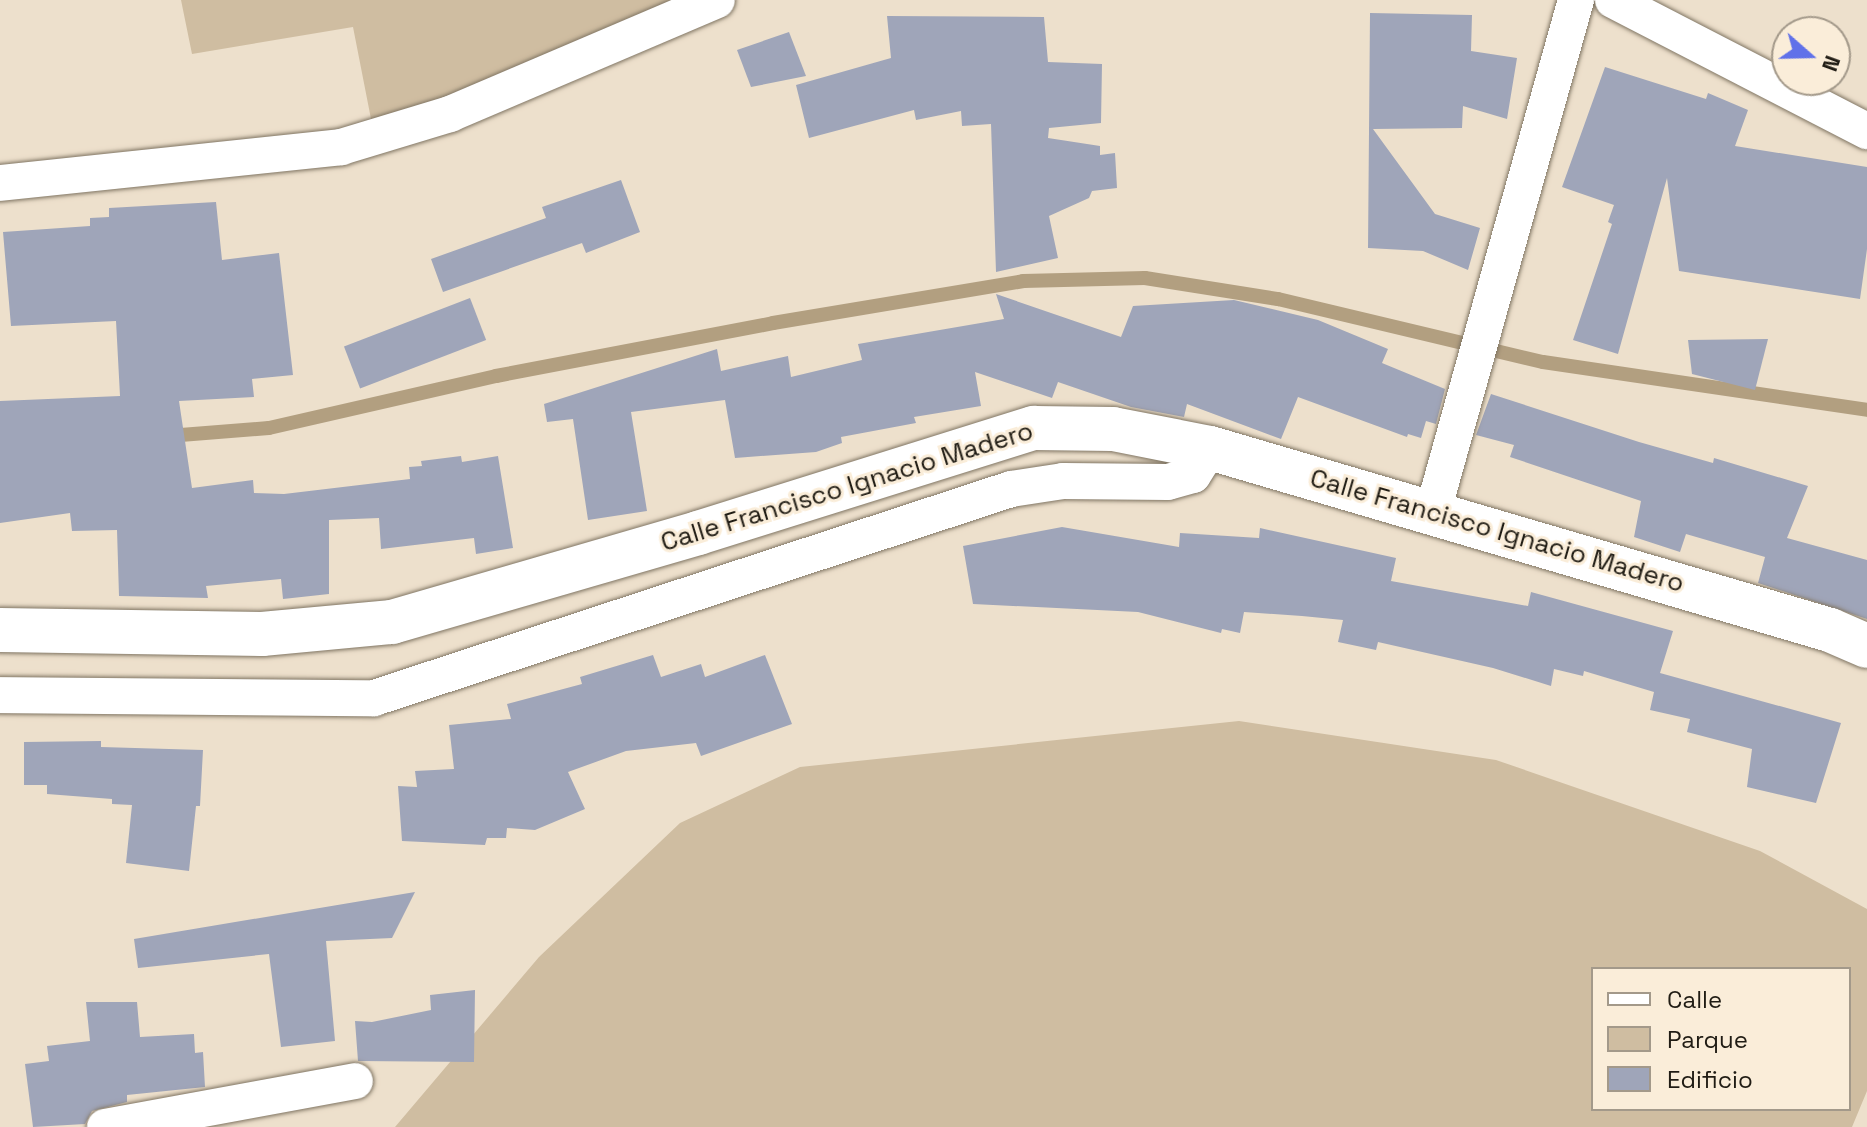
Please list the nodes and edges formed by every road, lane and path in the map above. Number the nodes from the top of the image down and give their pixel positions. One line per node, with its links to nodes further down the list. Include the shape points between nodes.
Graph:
1 (717, 0): 5 (street, via 450,114 341,147)
2 (1576, 0): 7 (street)
3 (1613, 0): 4 (street)
4 (1867, 131)
5 (0, 183)
6 (1210, 448): 7 (main road, Calle Francisco Ignacio Madero); 8 (main road, Calle Francisco Ignacio Madero, via 1113,429 1034,428 392,622 262,634); 10 (street, via 1193,475 1168,482 1063,481 1011,489 374,698)
7 (1433, 511): 9 (main road, Calle Francisco Ignacio Madero, via 1830,630)
8 (0, 630)
9 (1867, 646)
10 (0, 695)
11 (355, 1081): 12 (street)
12 (105, 1127)

